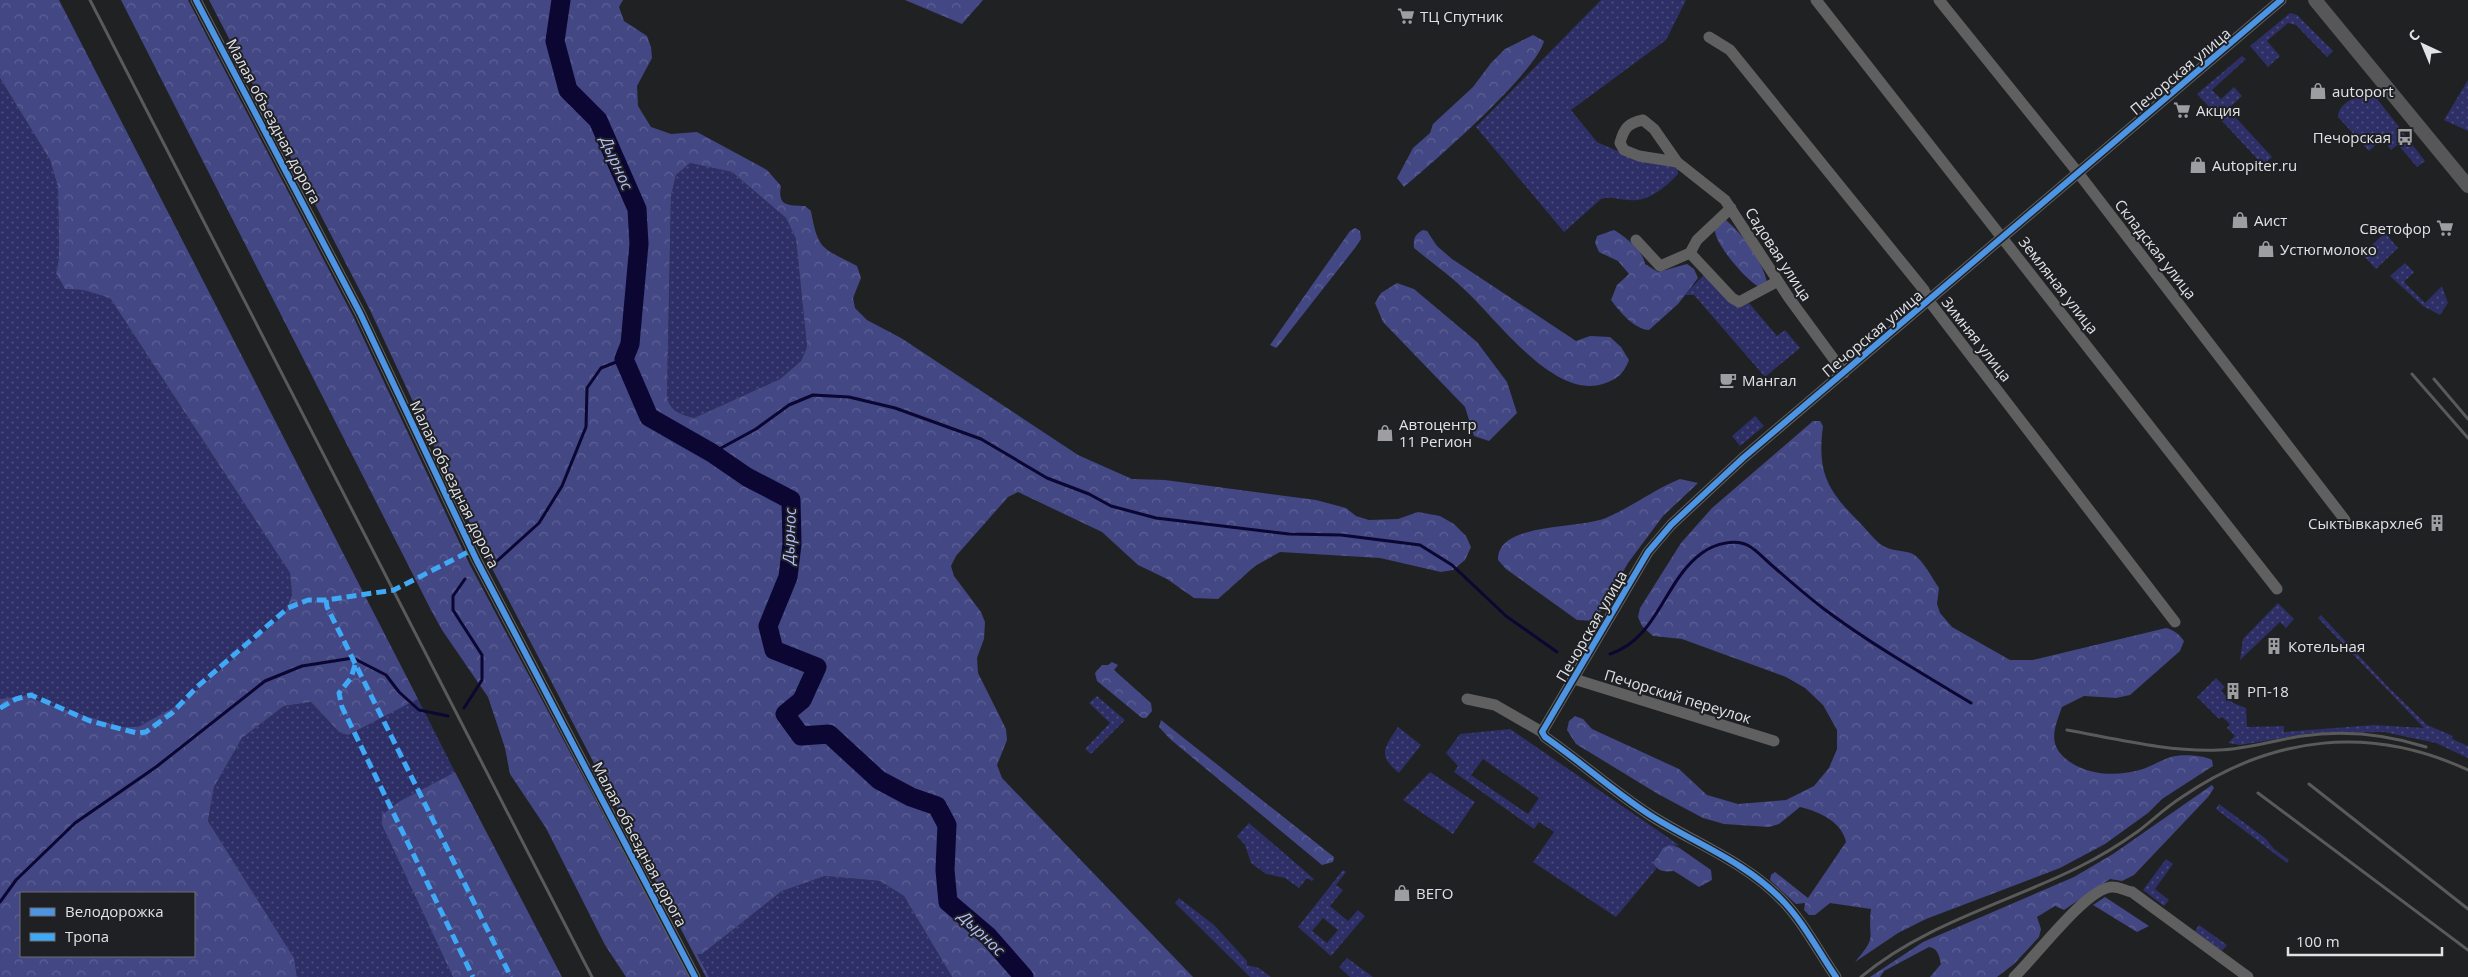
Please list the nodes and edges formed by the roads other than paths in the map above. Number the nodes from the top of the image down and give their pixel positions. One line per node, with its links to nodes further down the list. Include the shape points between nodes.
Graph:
1 (196, 0): 24 (street, Малая объездная дорога, via 360,312 477,561)
2 (1816, 0): 11 (street, Земляная улица)
3 (1939, 0): 8 (street, Складская улица)
4 (2281, 0): 8 (street, Печорская улица)
5 (2315, 0): 9 (main road)
6 (1709, 37): 15 (street, Зимняя улица, via 1730,50 1776,105 1924,290)
7 (1677, 162): 7 (street, Садовая улица, via 1639,156 1624,150 1620,143 1626,127 1643,120 1654,129); 10 (street, Садовая улица)
8 (2079, 174): 11 (street, Печорская улица); 17 (street, Складская улица)
9 (2468, 186)
10 (1731, 208): 13 (street, via 1697,240); 14 (street, Садовая улица)
11 (2003, 238): 15 (street, Печорская улица); 18 (street, Земляная улица)
12 (1636, 240): 13 (street, via 1660,266)
13 (1690, 253): 14 (street, via 1739,302)
14 (1778, 281): 16 (street, Садовая улица)
15 (1929, 301): 16 (street, Печорская улица); 19 (street, Зимняя улица)
16 (1844, 373): 20 (street, Печорская улица, via 1743,458 1657,540)
17 (2345, 520)
18 (2277, 589)
19 (2175, 622)
20 (1574, 679): 22 (street, Печорская улица); 23 (street, Печорский переулок)
21 (1467, 699): 22 (street, via 1495,705)
22 (1544, 735): 25 (street, via 1608,787 1652,816 1724,854 1780,897 1795,914)
23 (1774, 741)
24 (695, 977)
25 (1836, 977)
26 (2014, 977): 27 (street, via 2071,915 2094,895 2112,887 2132,892)
27 (2248, 977)

